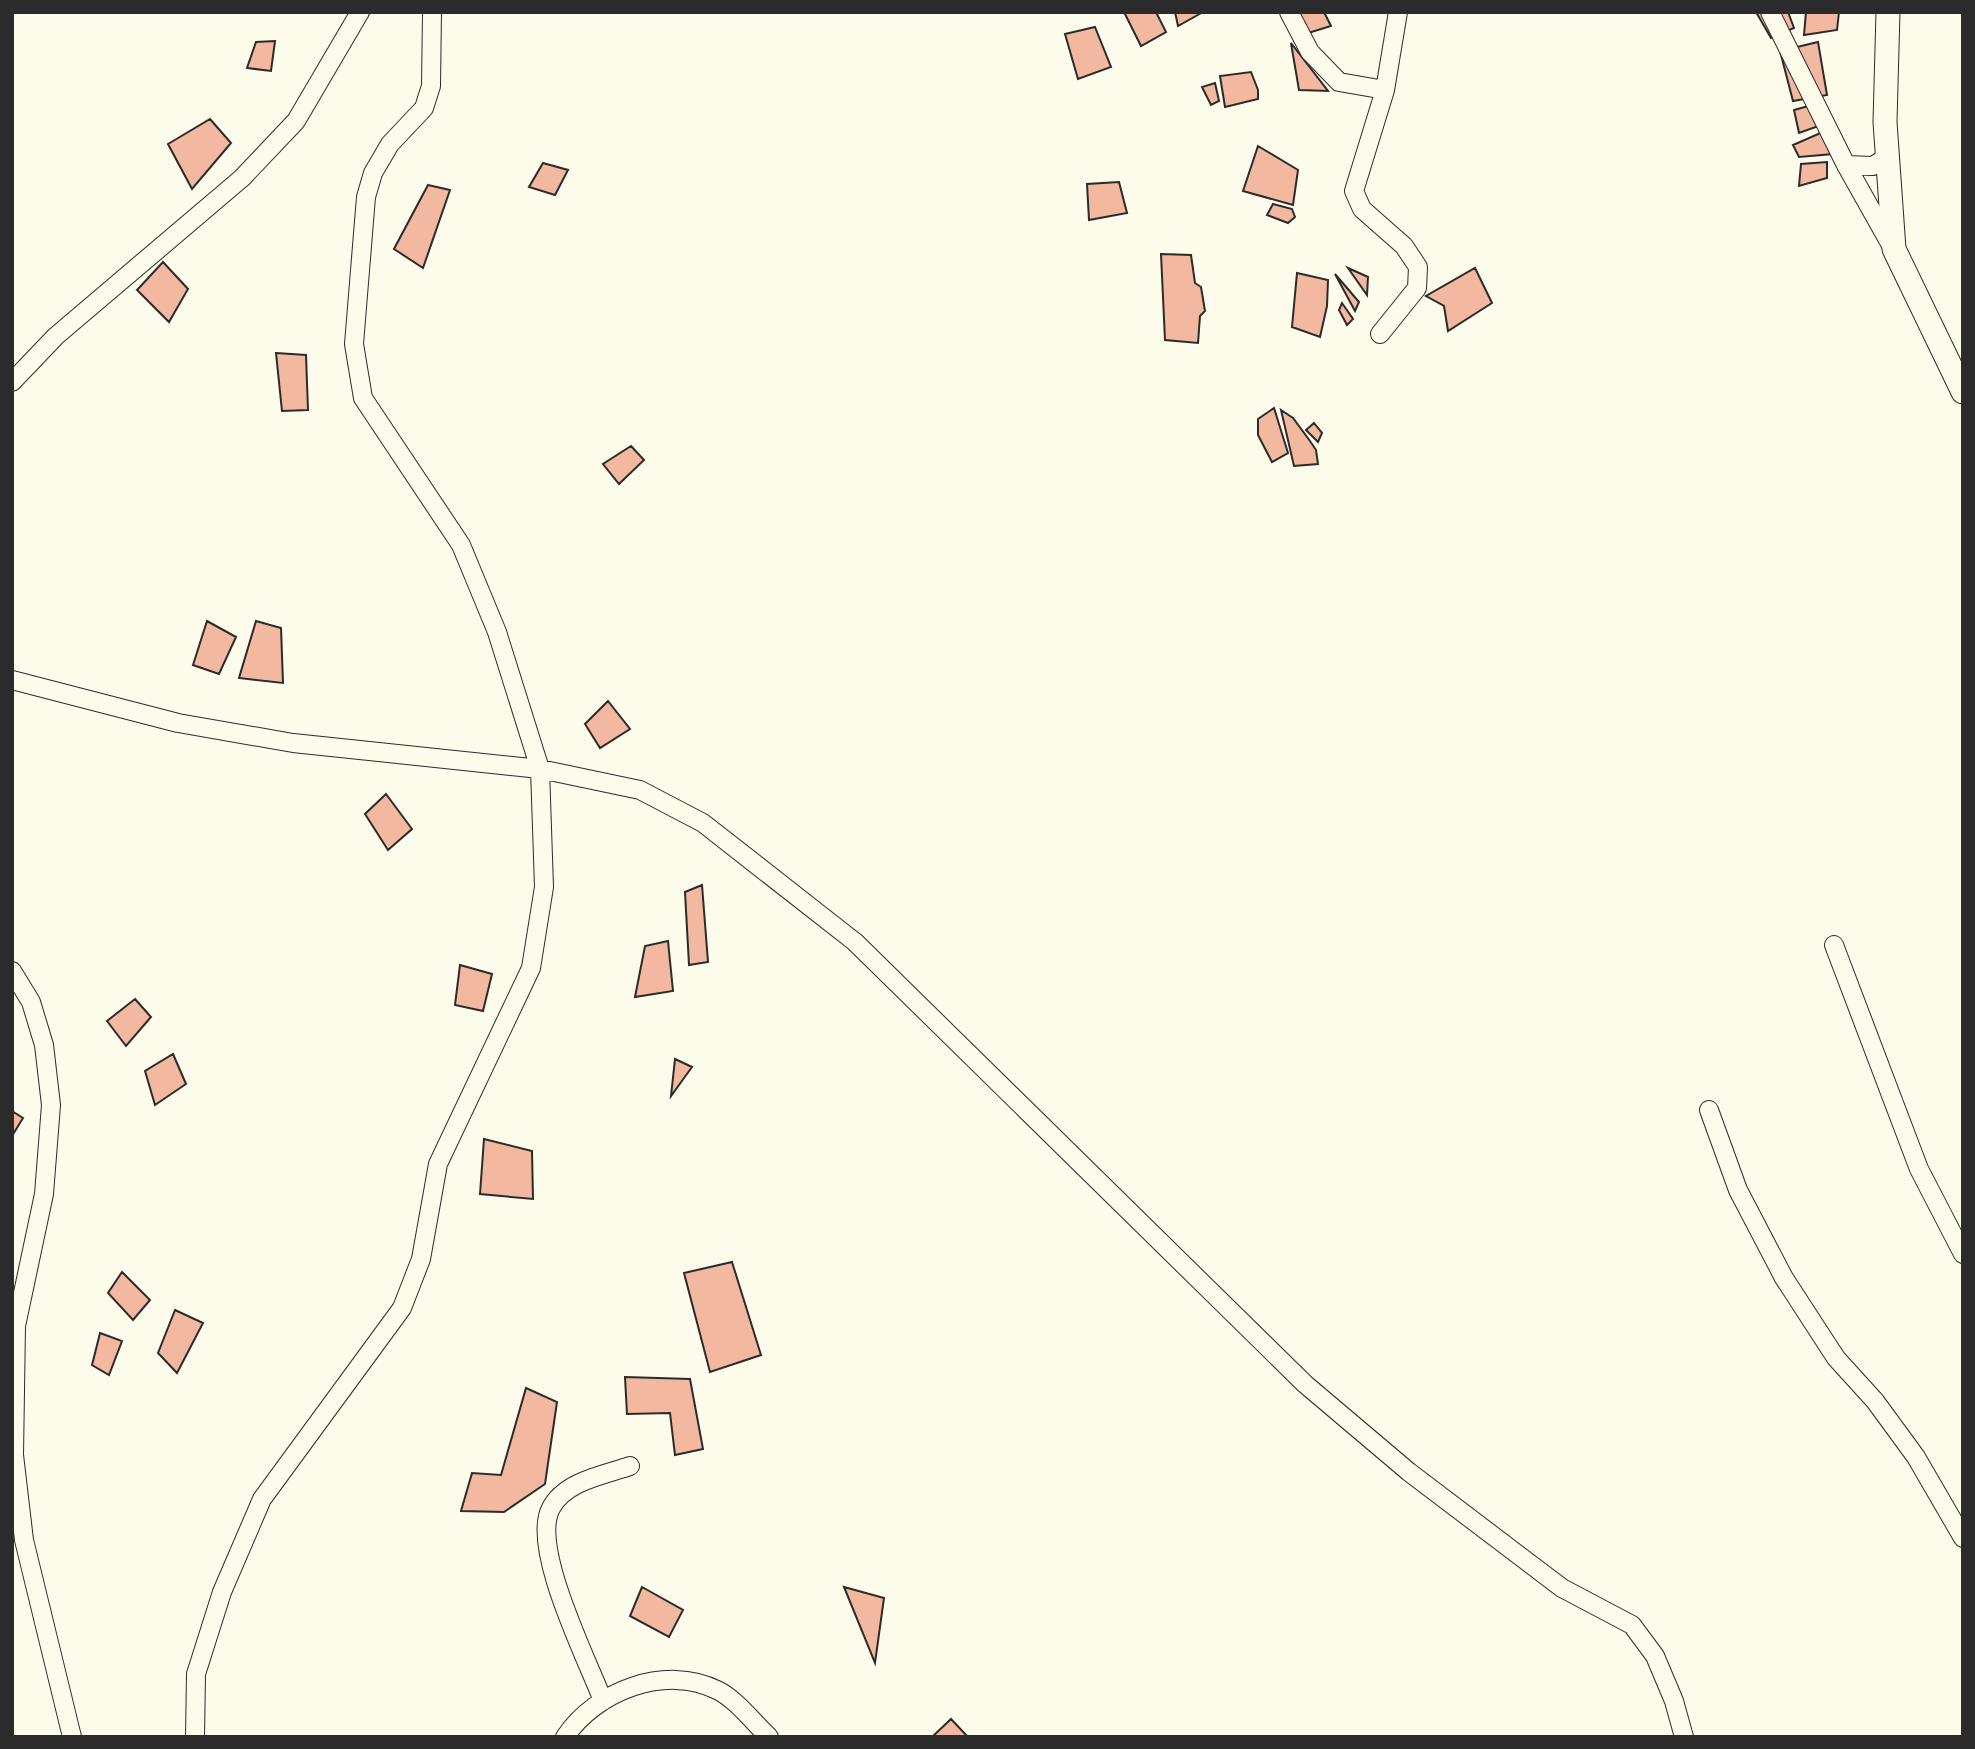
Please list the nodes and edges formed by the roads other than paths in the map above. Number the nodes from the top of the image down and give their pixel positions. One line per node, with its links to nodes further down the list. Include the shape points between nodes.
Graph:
1 (360, 12): 12 (street, via 296,121 242,178 56,336)
2 (432, 12): 15 (street, via 431,86 424,108 390,144 373,173 366,197 354,344 363,398 461,545 497,632)
3 (1289, 12): 7 (street, via 1310,52 1339,82)
4 (1398, 12): 7 (street)
5 (1770, 12): 9 (street)
6 (1888, 12): 8 (street)
7 (1385, 90): 11 (street, via 1354,191 1362,209 1404,246 1418,267 1417,288)
8 (1886, 157): 9 (street, via 1873,166); 10 (street)
9 (1846, 165): 10 (street)
10 (1894, 249): 13 (street)
11 (1380, 334)
12 (12, 382)
13 (1963, 391)
14 (12, 680): 15 (street, via 178,723 281,741)
15 (540, 769): 24 (street, via 544,887 531,968 438,1164 421,1259 402,1308 257,1510 222,1592 196,1674); 27 (street, via 640,790 703,823 855,942 1305,1384 1409,1472 1562,1588 1632,1625 1655,1656)
16 (1834, 944): 19 (street, via 1919,1169)
17 (12, 971): 23 (street, via 31,1002 44,1045 51,1105 44,1195 16,1326 13,1455 24,1540)
18 (1709, 1110): 21 (street, via 1738,1190 1784,1278 1836,1358 1916,1457)
19 (1963, 1254)
20 (630, 1466): 22 (street, via 576,1484 551,1507 544,1532 551,1569)
21 (1963, 1538)
22 (603, 1701): 25 (street, via 578,1718); 26 (street, via 617,1692 688,1679 719,1691)
23 (72, 1737)
24 (195, 1737)
25 (565, 1737)
26 (769, 1737)
27 (1684, 1737)

